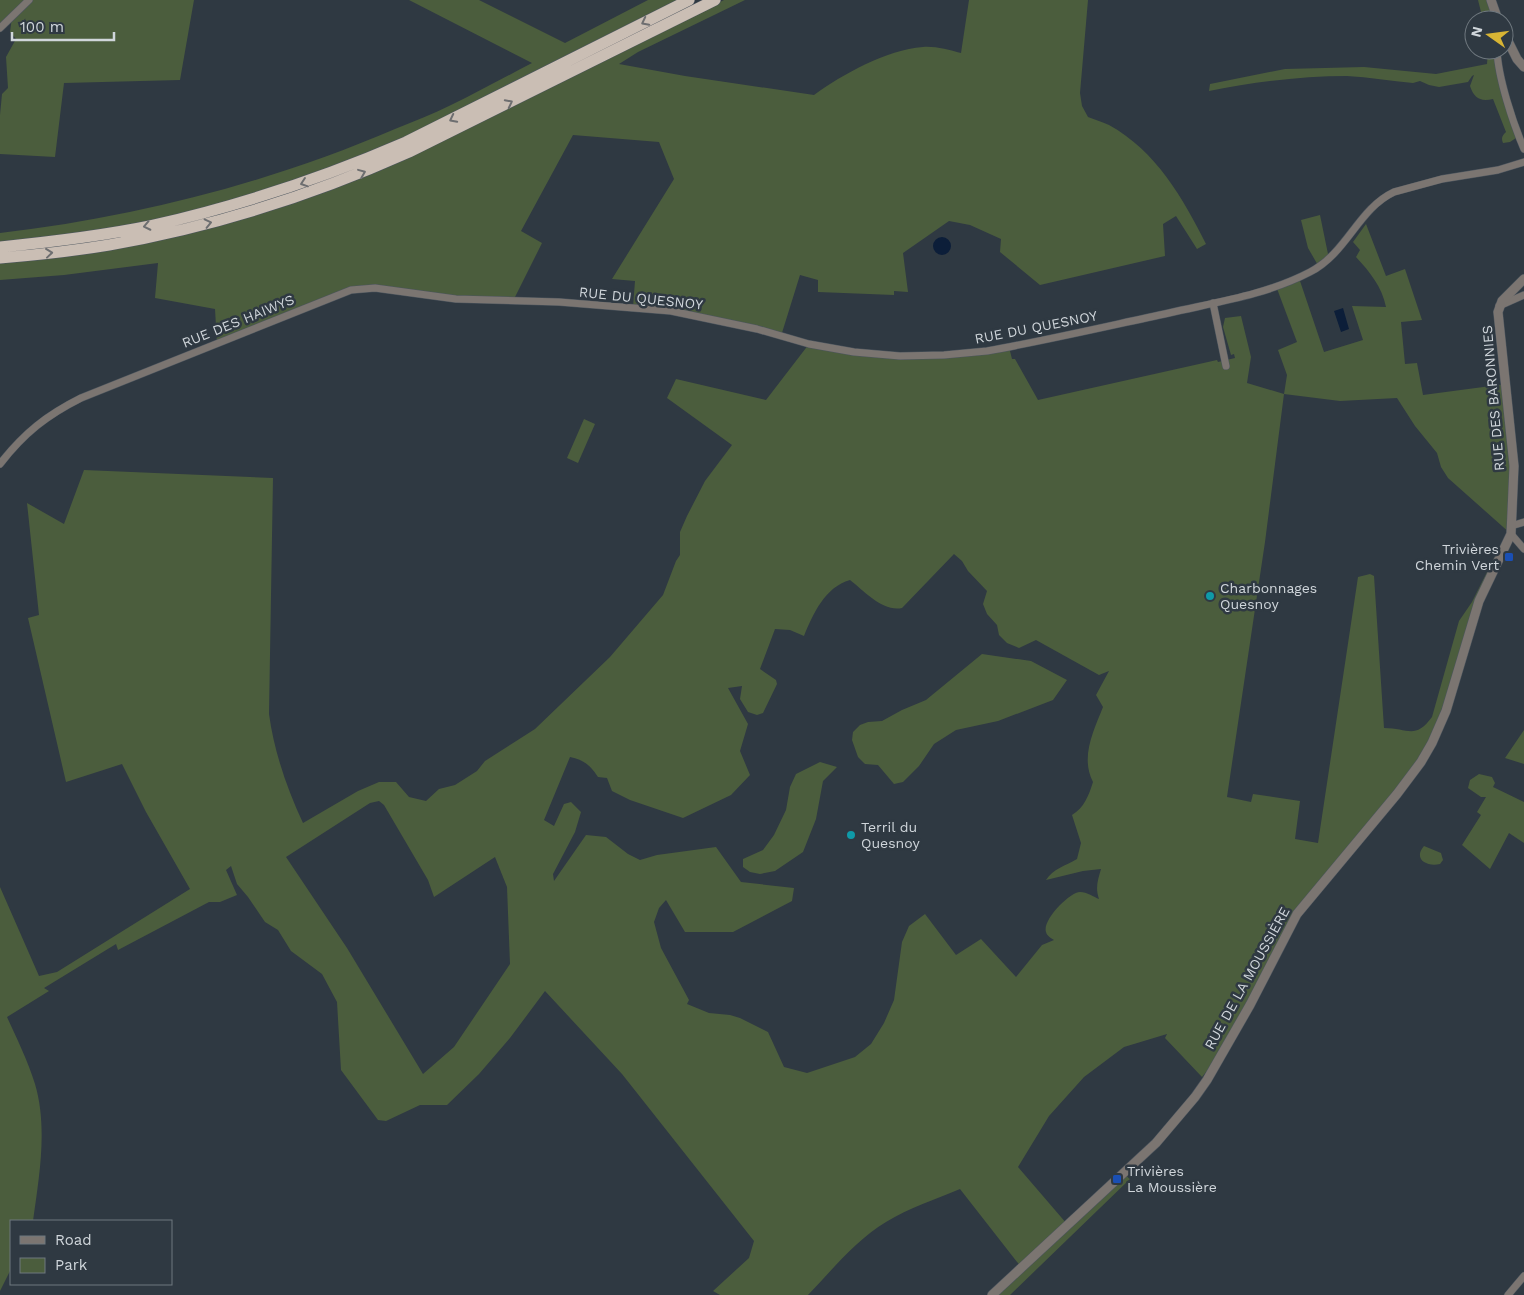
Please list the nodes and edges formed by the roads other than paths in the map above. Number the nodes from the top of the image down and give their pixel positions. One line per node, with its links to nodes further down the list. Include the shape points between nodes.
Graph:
1 (29, 0): 4 (street)
2 (689, 0): 10 (highway, one-way to 10, via 406,142 306,182 149,226)
3 (715, 0): 11 (highway, one-way to 3, via 57,253 153,236 227,219 309,193 365,172 443,136)
4 (0, 28)
5 (1514, 53): 7 (street)
6 (1498, 60): 8 (street)
7 (1524, 67)
8 (1524, 149)
9 (1524, 162): 15 (street, RUE DU QUESNOY, via 1394,192 1371,208 1337,252 1319,267 1252,295)
10 (0, 247)
11 (0, 258)
12 (1524, 280): 16 (street, RUE DES BARONNIES)
13 (1524, 295): 16 (street)
14 (513, 301): 15 (street, RUE DU QUESNOY, via 672,311 828,348 900,356 987,351); 18 (street, RUE DES HAIWYS, via 456,299 374,288 351,290 81,398 38,424)
15 (1213, 303): 17 (street)
16 (1499, 306): 20 (street, RUE DES BARONNIES, via 1514,466)
17 (1226, 366)
18 (0, 464)
19 (1524, 522): 20 (street)
20 (1511, 530): 21 (street); 22 (street, RUE DES BARONNIES)
21 (1524, 549)
22 (1504, 552): 24 (street, RUE DE LA MOUSSIÈRE, via 1479,601 1446,711 1428,752 1373,824 1297,914 1250,1005 1201,1088 1156,1143)
23 (1524, 1276): 25 (street)
24 (992, 1295)
25 (1508, 1295)

